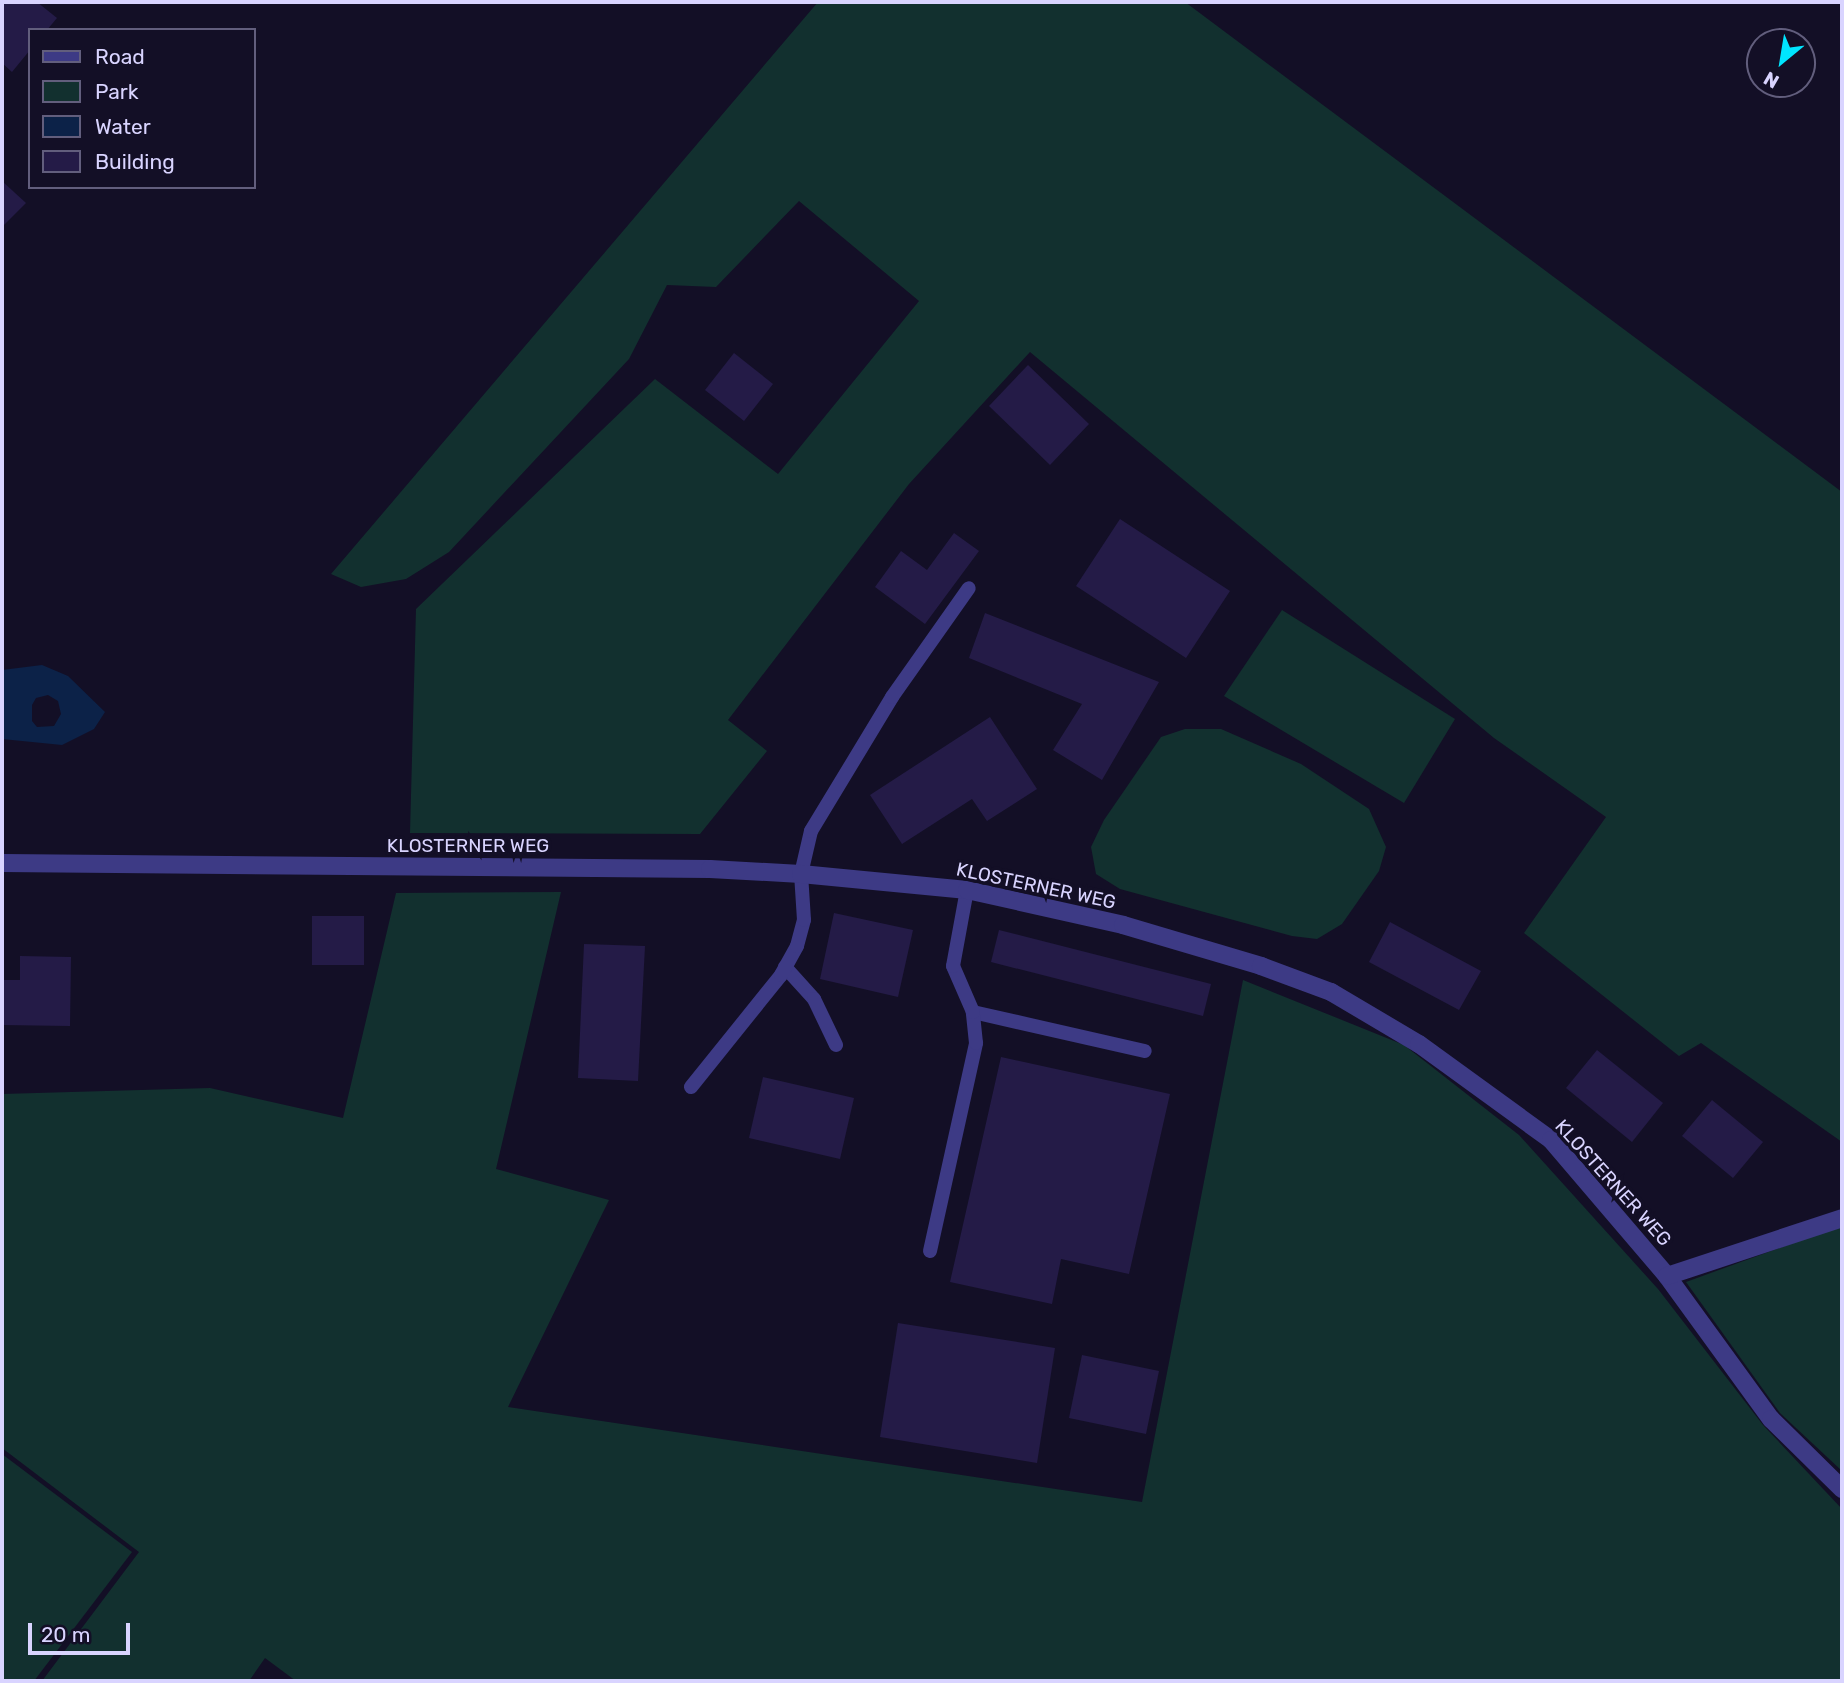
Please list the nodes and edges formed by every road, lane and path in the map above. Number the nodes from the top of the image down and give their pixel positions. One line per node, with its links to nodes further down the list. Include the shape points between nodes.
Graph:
1 (969, 589): 3 (lane, via 892,697 811,831)
2 (2, 863): 3 (street, KLOSTERNER WEG, via 710,869)
3 (801, 874): 4 (street, KLOSTERNER WEG); 5 (lane, via 804,920)
4 (967, 890): 6 (lane, via 953,965); 12 (street, KLOSTERNER WEG, via 1123,925 1331,992 1419,1044 1551,1140)
5 (785, 967): 7 (lane, via 814,999); 9 (lane)
6 (973, 1012): 8 (lane); 11 (lane, via 976,1043)
7 (835, 1045)
8 (1145, 1051)
9 (691, 1087)
10 (1842, 1218): 12 (street)
11 (930, 1251)
12 (1667, 1276): 13 (street, KLOSTERNER WEG, via 1771,1419)
13 (1842, 1489)

